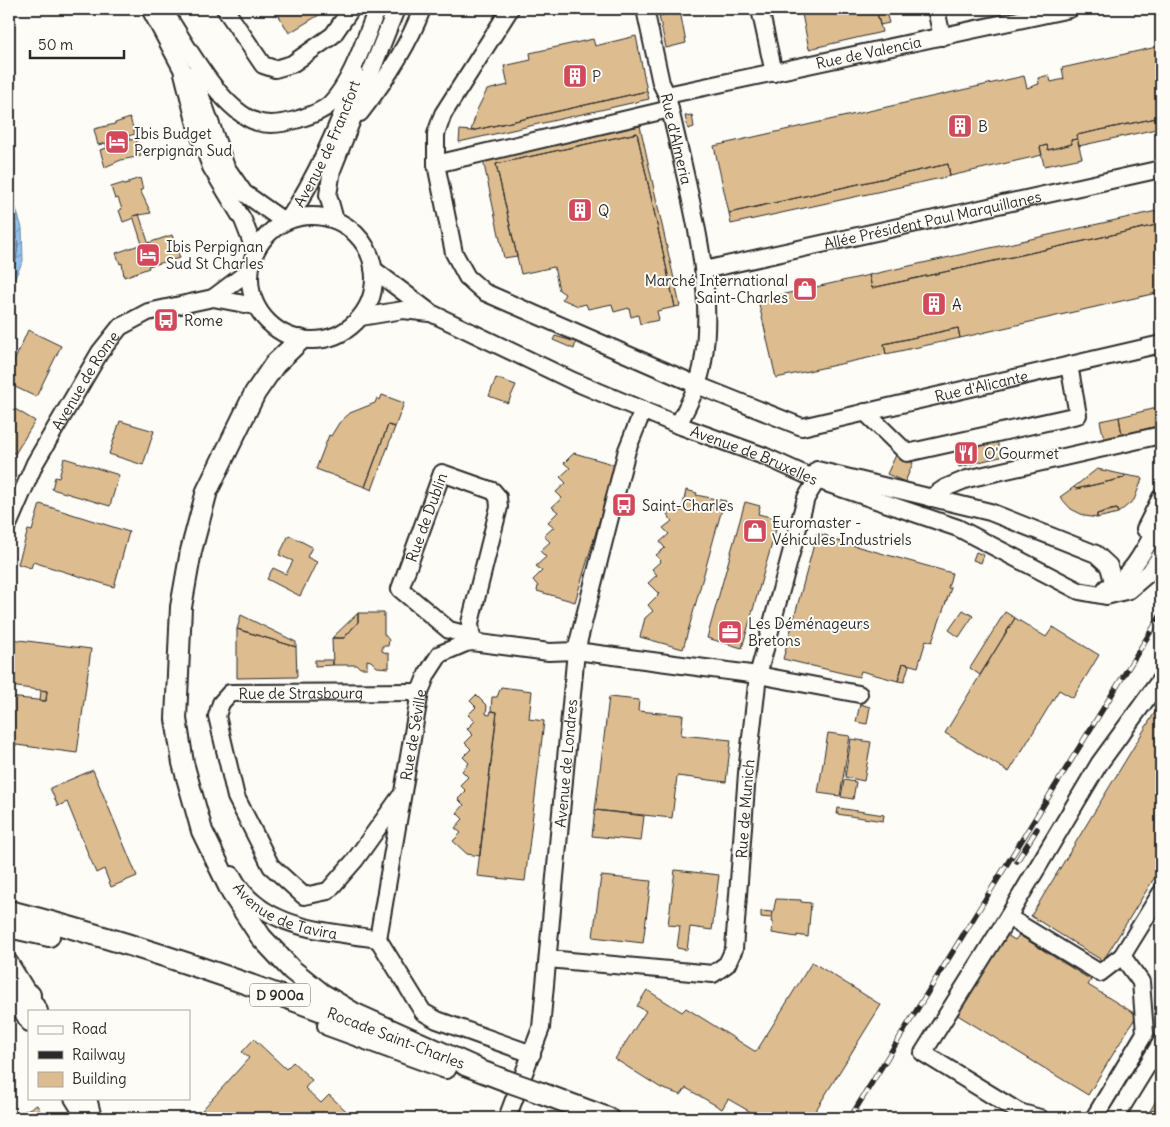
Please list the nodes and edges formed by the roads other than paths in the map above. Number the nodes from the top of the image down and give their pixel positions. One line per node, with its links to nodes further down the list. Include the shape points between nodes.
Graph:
1 (150, 9): 22 (street, via 182,69 197,130 211,167 243,220)
2 (163, 9): 5 (street, via 217,90 235,109 258,122 284,124 329,105 347,79); 21 (street, via 193,72 226,167 244,193)
3 (225, 9): 4 (street, via 263,65 275,69 292,64 333,35)
4 (351, 9)
5 (377, 9)
6 (383, 9): 21 (street, Avenue de Francfort, via 342,115 307,191)
7 (396, 9): 17 (street, Avenue de Francfort)
8 (422, 9): 17 (street, via 413,34 391,71)
9 (510, 9): 18 (street, via 443,114 436,134)
10 (645, 9): 16 (street, Rue d'Almeria)
11 (760, 9): 15 (street)
12 (936, 9): 14 (street)
13 (1070, 9): 14 (street, Rue de Valencia)
14 (942, 37): 15 (street, Rue de Valencia)
15 (774, 73): 16 (street, Rue de Valencia)
16 (668, 102): 18 (street, Rue de Valencia); 24 (street, Rue d'Almeria)
17 (350, 127): 20 (street, Avenue de Francfort, via 332,170 328,195)
18 (436, 164): 33 (street, via 454,253 467,278 484,292)
19 (1161, 169): 24 (street, Allée Président Paul Marquillanes)
20 (335, 220): 21 (street, via 312,216); 23 (street, via 361,240)
21 (286, 221): 22 (street, via 268,234)
22 (256, 250): 25 (street)
23 (374, 269): 28 (street, Avenue de Bruxelles); 29 (street, via 374,286)
24 (704, 270): 33 (street, Rue d'Almeria, via 705,342)
25 (249, 271): 26 (street, Avenue de Rome); 27 (street)
26 (213, 298): 27 (street, Avenue de Rome); 43 (street, Avenue de Rome, via 148,312 120,327 100,352 35,464)
27 (255, 306): 30 (street, via 266,322 281,333)
28 (431, 313): 29 (street, Avenue de Bruxelles, via 403,310); 34 (street, Avenue de Bruxelles, via 572,381)
29 (361, 317): 30 (street, via 333,337)
30 (300, 340): 54 (main road, via 275,364 255,393 205,500 181,607 176,704)
31 (1161, 344): 32 (street, Rue d'Alicante)
32 (1068, 365): 35 (street, Rue d'Alicante); 35 (street, via 1078,415 907,453)
33 (697, 385): 35 (street, Rue d'Alicante, via 802,427); 36 (street, Rue d'Almeria)
34 (643, 410): 36 (street, Avenue de Bruxelles); 49 (street, Avenue de Londres, via 628,450)
35 (865, 412)
36 (678, 425): 38 (street, Avenue de Bruxelles)
37 (1161, 436): 41 (street, via 966,479)
38 (764, 456): 39 (street, Avenue de Bruxelles); 41 (street)
39 (817, 480): 47 (street, Avenue de Bruxelles, via 958,528); 50 (street, Rue de Munich, via 806,498)
40 (1161, 497): 46 (street)
41 (930, 498): 46 (street, via 990,512 1096,554 1109,566)
42 (1161, 519): 46 (street, via 1136,562)
43 (9, 523)
44 (1161, 536): 46 (street, via 1137,571)
45 (1161, 555): 47 (street, Avenue de Bruxelles, via 1150,572 1129,590 1106,596)
46 (1114, 586): 47 (street)
47 (1079, 591)
48 (472, 639): 48 (street, Rue de Dublin, via 449,630 400,588 442,473 493,491 498,498 499,507 470,623); 49 (street, Rue de Séville, via 549,652); 52 (street, Rue de Séville, via 440,654)
49 (576, 651): 50 (street, Rue de Séville); 63 (street, Avenue de Londres)
50 (758, 675): 53 (street, Rue de Séville); 63 (street, Rue de Munich, via 734,949 727,964 714,974)
51 (1158, 688): 58 (street, via 1098,764)
52 (420, 692): 55 (street, Rue de Séville); 55 (street, Rue de Strasbourg, via 230,693 221,703 217,716 236,797 270,866 304,896 328,891 355,860)
53 (859, 694)
54 (183, 763): 61 (street, Avenue de Tavira, via 211,834 238,886 261,909 287,923); 69 (main road, via 202,831 232,893 261,937 292,970 355,1014)
55 (402, 794): 61 (street, Rue de Séville)
56 (1161, 893): 62 (street)
57 (9, 911): 60 (main road, Rocade Saint-Charles / D 900a)
58 (1008, 917): 62 (street, via 1100,973); 78 (street, via 923,1053 1019,1112)
59 (9, 926): 60 (main road, Rocade Saint-Charles / D 900a)
60 (49, 928): 69 (main road, Rocade Saint-Charles / D 900a, via 264,989); 70 (main road, Rocade Saint-Charles / D 900a)
61 (378, 939): 68 (street, via 423,1012)
62 (1122, 956): 79 (street, via 1141,982 1145,1033)
63 (548, 959): 68 (street, Avenue de Londres, via 541,1028)
64 (9, 962): 65 (street)
65 (21, 1001): 66 (street)
66 (28, 1020)
67 (1161, 1043): 80 (street)
68 (532, 1054): 75 (street, Avenue de Londres)
69 (478, 1069): 70 (main road, Rocade Saint-Charles / D 900a)
70 (505, 1085): 71 (main road, Rocade Saint-Charles / D 900a)
71 (539, 1097): 76 (main road, Rocade Saint-Charles / D 900a); 77 (main road, Rocade Saint-Charles / D 900a)
72 (75, 1100): 74 (street, via 81,1111)
73 (88, 1100): 74 (street)
74 (91, 1118)
75 (507, 1118)
76 (583, 1118)
77 (608, 1118)
78 (1040, 1118)
79 (1094, 1118)
80 (1115, 1118)

